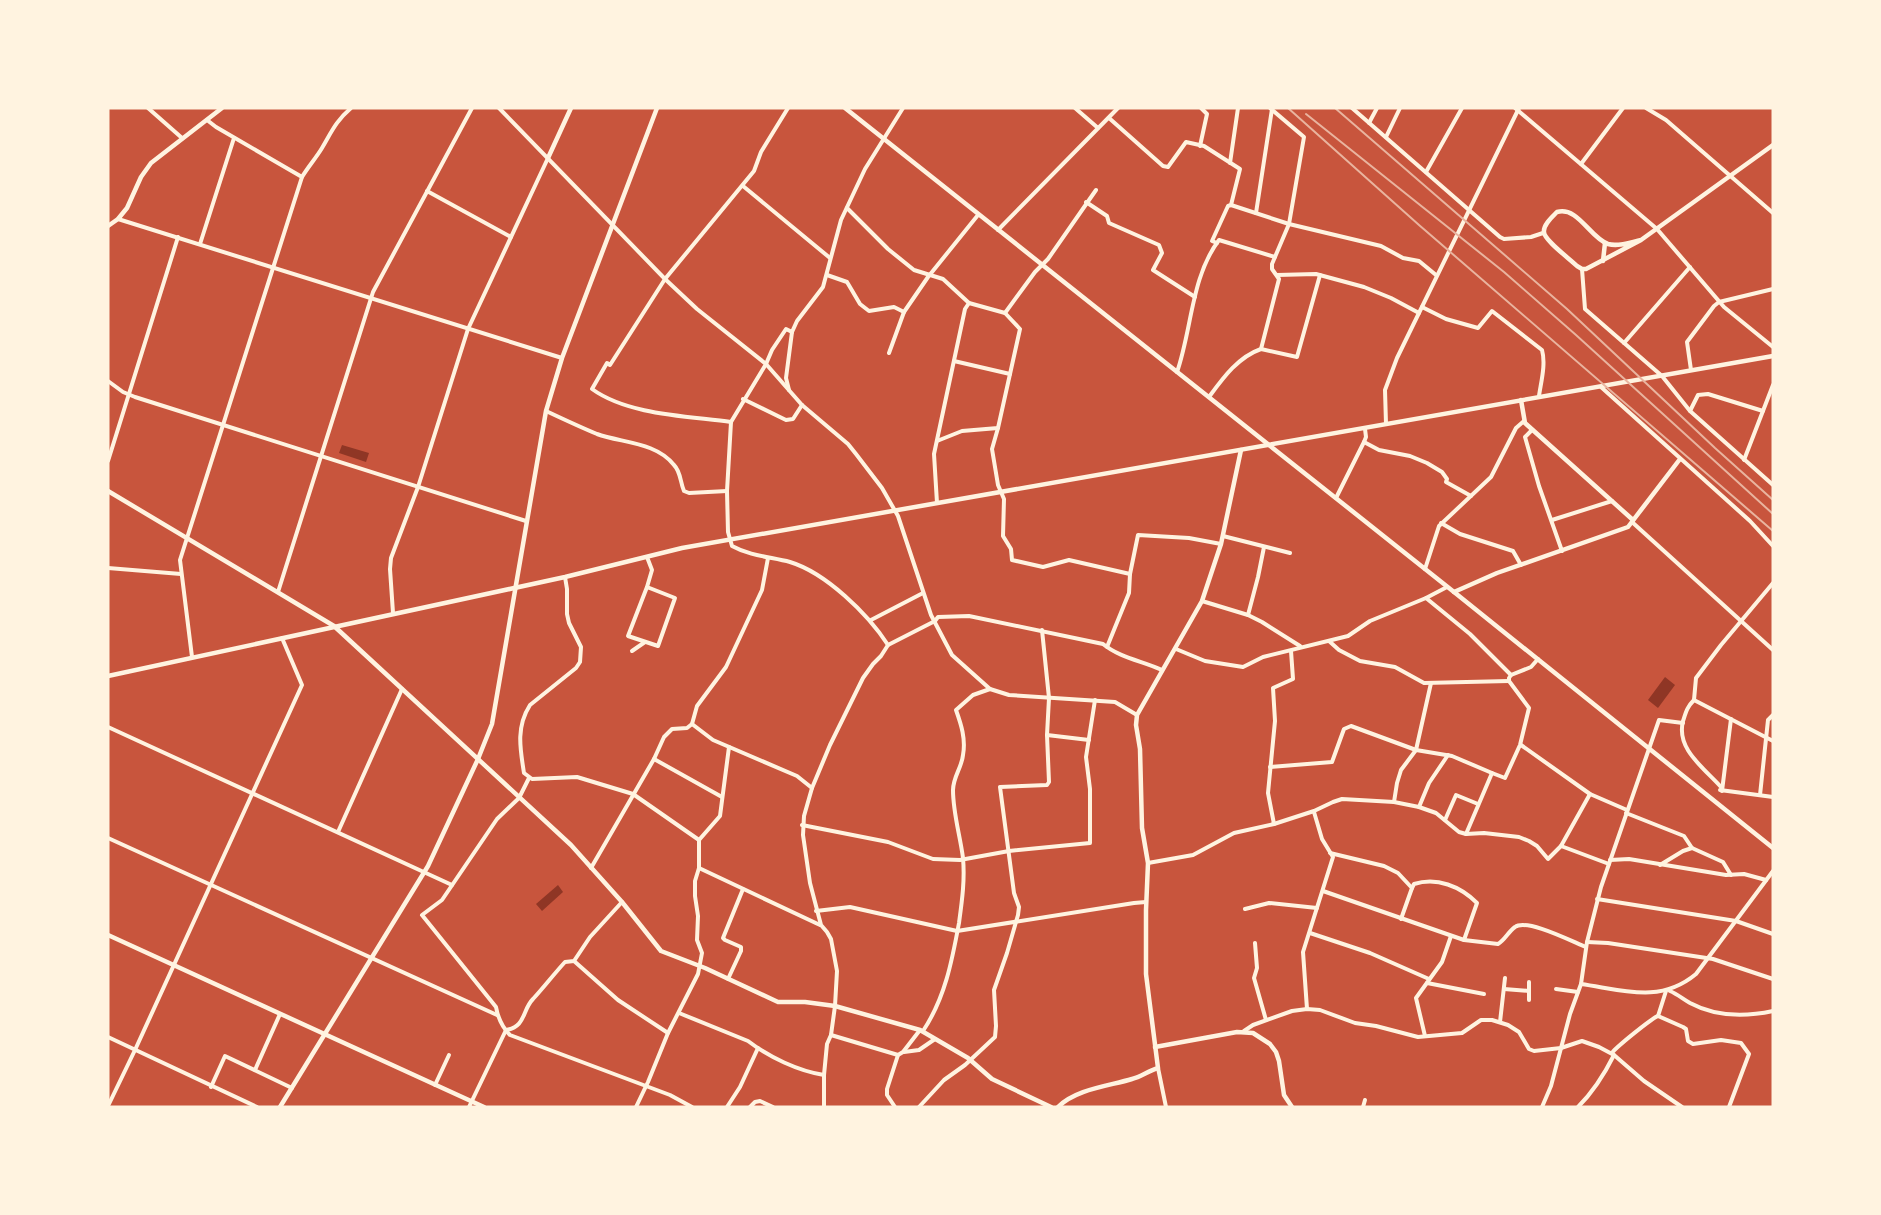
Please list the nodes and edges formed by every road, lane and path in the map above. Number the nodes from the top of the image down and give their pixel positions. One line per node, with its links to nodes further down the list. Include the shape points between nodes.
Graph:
1 (148, 108): 28 (street)
2 (222, 108): 24 (street)
3 (351, 108): 37 (street, via 337,121)
4 (472, 108): 41 (street)
5 (500, 108): 33 (street)
6 (571, 108): 33 (street)
7 (657, 108): 50 (street)
8 (788, 108): 39 (street)
9 (845, 108): 30 (street)
10 (903, 108): 30 (street)
11 (1075, 108): 26 (street)
12 (1118, 108): 23 (street)
13 (1201, 108): 32 (street, via 1207,114)
14 (1238, 108): 34 (street)
15 (1352, 108): 25 (street)
16 (1377, 108): 25 (street)
17 (1400, 108): 27 (street)
18 (1462, 108): 36 (street)
19 (1623, 108): 35 (street)
20 (1646, 108): 38 (street, via 1666,120)
21 (1271, 109): 46 (street); 51 (street, via 1304,137)
22 (1517, 109): 35 (street); 45 (street)
23 (1109, 118): 26 (street); 32 (street, via 1162,166 1168,167 1186,142)
24 (207, 120): 28 (street); 29 (street)
25 (1369, 123): 27 (street)
26 (1098, 128): 54 (street)
27 (1386, 137): 36 (street)
28 (182, 138): 49 (street, via 146,170)
29 (234, 138): 37 (street); 61 (street)
30 (884, 139): 44 (street); 48 (street)
31 (1773, 145): 38 (street)
32 (1200, 146): 34 (street)
33 (548, 158): 50 (street); 57 (street)
34 (1230, 163): 43 (street, via 1240,169)
35 (1581, 164): 53 (street)
36 (1426, 172): 45 (street)
37 (302, 177): 67 (street)
38 (1731, 177): 47 (street); 53 (street)
39 (743, 186): 63 (street); 74 (street)
40 (1096, 190): 42 (street)
41 (427, 191): 57 (street); 77 (street)
42 (1086, 202): 65 (street); 76 (street, via 1107,216 1109,223 1159,245 1162,253 1153,270)
43 (1231, 205): 46 (street); 59 (street, via 1212,241)
44 (847, 208): 63 (street); 69 (street, via 914,270)
45 (1468, 209): 55 (street, via 1500,237); 73 (street)
46 (1256, 213): 51 (street)
47 (1773, 213)
48 (978, 215): 54 (street); 69 (street)
49 (118, 219): 52 (street); 56 (street)
50 (613, 224): 74 (street); 91 (street)
51 (1289, 224): 62 (street); 73 (street, via 1381,246 1403,258 1419,261)
52 (109, 225)
53 (1657, 229): 58 (street); 66 (street)
54 (998, 230): 65 (street)
55 (1543, 233): 60 (street, via 1554,215 1565,211); 68 (street)
56 (178, 237): 61 (street); 102 (street)
57 (511, 237): 84 (street)
58 (1641, 240): 60 (street, via 1618,245); 64 (street)
59 (1217, 243): 62 (street, via 1219,240); 76 (street)
60 (1605, 243): 64 (street)
61 (200, 244): 67 (street)
62 (1275, 257): 71 (street, via 1272,269)
63 (830, 258): 70 (street)
64 (1602, 261): 68 (street)
65 (1041, 266): 82 (street); 95 (street)
66 (1690, 267): 78 (street); 86 (street)
67 (272, 268): 77 (street); 116 (street)
68 (1582, 269): 86 (street, via 1585,309)
69 (931, 274): 79 (street, via 943,279); 81 (street)
70 (827, 275): 81 (street, via 847,282 869,311 894,307); 85 (street)
71 (1277, 275): 72 (street); 88 (street)
72 (1320, 275): 83 (street, via 1364,287); 88 (street, via 1297,357)
73 (1436, 275): 80 (street)
74 (665, 279): 93 (street); 114 (street, via 592,389 638,408)
75 (1773, 289): 78 (street)
76 (1195, 297): 95 (street)
77 (371, 298): 84 (street); 124 (street)
78 (1719, 302): 87 (street); 94 (street, via 1687,342)
79 (969, 303): 82 (street); 92 (street)
80 (1422, 307): 83 (street); 103 (street, via 1478,328 1492,311 1542,350)
81 (904, 312): 89 (street)
82 (1005, 313): 96 (street, via 1020,329)
83 (1419, 313): 115 (street, via 1385,390)
84 (468, 329): 91 (street); 129 (street)
85 (792, 332): 93 (street, via 786,329); 101 (street, via 786,378)
86 (1624, 343): 97 (street)
87 (1773, 347)
88 (1261, 349): 104 (street, via 1233,367)
89 (889, 353)
90 (1773, 356): 94 (street)
91 (562, 358): 110 (street)
92 (954, 361): 96 (street); 120 (street)
93 (766, 364): 101 (street); 105 (street)
94 (1691, 370): 97 (street)
95 (1177, 373): 104 (street)
96 (1010, 374): 117 (street)
97 (1662, 376): 100 (street); 111 (street)
98 (108, 381): 102 (street)
99 (1773, 385): 107 (street)
100 (1601, 387): 103 (street); 125 (street)
101 (789, 391): 108 (street)
102 (129, 394): 116 (street); 127 (street)
103 (1539, 396): 106 (street)
104 (1209, 397): 122 (street)
105 (743, 399): 108 (street, via 786,420 793,419); 114 (street)
106 (1521, 400): 113 (street); 115 (street)
107 (1767, 401): 109 (street); 112 (street)
108 (802, 405): 137 (street, via 852,449)
109 (1773, 406)
110 (546, 411): 131 (street, via 594,433 652,449 672,462 689,493); 139 (street)
111 (1690, 411): 112 (street, via 1698,395 1708,394); 126 (street)
112 (1763, 411): 126 (street)
113 (1524, 421): 119 (street); 133 (street, via 1516,428 1491,477)
114 (730, 422): 131 (street)
115 (1386, 424): 118 (street)
116 (224, 426): 124 (street); 143 (street)
117 (998, 428): 120 (street, via 962,431); 132 (street, via 992,449)
118 (1365, 429): 121 (street); 122 (street)
119 (1532, 430): 135 (street); 138 (street, via 1525,437)
120 (937, 441): 136 (street)
121 (1364, 442): 133 (street, via 1427,463 1442,472 1446,482); 134 (street)
122 (1268, 445): 123 (street); 134 (street)
123 (1241, 450): 132 (street); 142 (street)
124 (321, 456): 129 (street); 162 (street)
125 (1680, 459): 140 (street); 146 (street)
126 (1744, 460): 128 (street)
127 (108, 461)
128 (1773, 485)
129 (418, 487): 139 (street); 167 (street, via 391,558)
130 (108, 491): 143 (street)
131 (727, 491): 144 (street)
132 (1001, 492): 136 (street); 156 (street, via 1003,536 1012,560 1043,567 1069,560)
133 (1471, 496): 141 (street)
134 (1336, 498): 154 (street)
135 (1612, 501): 138 (street); 140 (street)
136 (937, 503): 137 (street)
137 (894, 510): 144 (street); 164 (street)
138 (1552, 520): 148 (street)
139 (526, 521): 161 (street)
140 (1633, 521): 148 (street); 170 (street)
141 (1441, 523): 152 (street, via 1460,534 1513,551); 154 (street)
142 (1223, 536): 145 (street); 147 (street)
143 (187, 538): 155 (street); 162 (street)
144 (730, 540): 150 (street); 151 (street, via 734,547)
145 (1221, 544): 156 (street, via 1138,536); 166 (street)
146 (1773, 546)
147 (1264, 547): 149 (street); 168 (street)
148 (1562, 551): 152 (street)
149 (1290, 553)
150 (647, 557): 157 (street); 159 (street, via 652,570)
151 (768, 558): 169 (street, via 792,563 824,580); 200 (street, via 762,590 726,667 697,706)
152 (1521, 565): 163 (street)
153 (108, 568): 155 (street)
154 (1425, 570): 160 (street)
155 (180, 573): 184 (street)
156 (1130, 574): 178 (street, via 1129,593)
157 (565, 578): 161 (street); 215 (street, via 569,623 582,654 576,668 526,711 519,741 524,773)
158 (1773, 583): 170 (street)
159 (647, 587): 176 (street, via 628,636); 176 (street, via 675,598 658,646)
160 (1447, 587): 163 (street); 165 (street)
161 (515, 588): 167 (street); 211 (street, via 495,713)
162 (278, 592): 172 (street)
163 (1454, 592): 185 (street)
164 (923, 593): 169 (street); 171 (street)
165 (1426, 598): 175 (street, via 1370,621 1348,636); 187 (street)
166 (1202, 601): 168 (street); 180 (street)
167 (393, 613): 172 (street)
168 (1248, 615): 179 (street)
169 (871, 620): 177 (street)
170 (1741, 620): 181 (street); 195 (street, via 1696,678)
171 (935, 621): 173 (street, via 938,617 969,616); 177 (street); 192 (street, via 952,655)
172 (334, 626): 174 (street); 191 (street)
173 (1042, 630): 178 (street); 193 (street)
174 (282, 638): 184 (street); 218 (street, via 302,685)
175 (1329, 641): 179 (street); 190 (street, via 1360,661 1395,667)
176 (645, 642): 182 (street)
177 (888, 645): 216 (street, via 856,689)
178 (1107, 647): 186 (street)
179 (1300, 647): 183 (street)
180 (1176, 649): 183 (street, via 1205,661 1243,667 1263,657); 186 (street)
181 (1773, 650)
182 (632, 651)
183 (1291, 651): 213 (street, via 1293,679 1273,688 1275,721)
184 (192, 657): 188 (street)
185 (1538, 659): 187 (street, via 1531,667); 208 (street)
186 (1162, 670): 196 (street)
187 (1511, 675): 189 (street)
188 (108, 676)
189 (1509, 681): 190 (street); 206 (street, via 1529,708)
190 (1431, 683): 209 (street)
191 (402, 689): 211 (street); 234 (street)
192 (990, 689): 193 (street, via 1009,695); 243 (street, via 973,695 956,710 963,732 963,755 953,782 954,815)
193 (1049, 698): 194 (street); 202 (street)
194 (1095, 700): 196 (street, via 1115,702); 204 (street)
195 (1694, 700): 198 (street); 199 (street)
196 (1137, 715): 245 (street, via 1142,828)
197 (1773, 715): 203 (street, via 1768,720)
198 (1731, 719): 203 (street); 217 (street)
199 (1683, 723): 208 (street, via 1659,720); 217 (street, via 1681,732 1687,752)
200 (692, 724): 207 (street); 212 (street, via 672,729)
201 (108, 727): 218 (street)
202 (1047, 735): 204 (street); 241 (street, via 1047,785 1000,788)
203 (1767, 738): 205 (street); 221 (street)
204 (1089, 740): 241 (street, via 1086,757 1090,843)
205 (1773, 741)
206 (1520, 745): 214 (street, via 1505,778); 220 (street)
207 (729, 747): 216 (street, via 796,776); 222 (street)
208 (1649, 748): 225 (street); 230 (street)
209 (1416, 750): 210 (street); 213 (street, via 1351,726 1344,729 1332,762); 226 (street, via 1401,770)
210 (1448, 755): 214 (street); 228 (street)
211 (478, 759): 224 (street); 250 (street)
212 (654, 759): 219 (street); 222 (street)
213 (1270, 767): 232 (street, via 1268,793)
214 (1492, 773): 227 (street)
215 (529, 778): 219 (street, via 577,777); 224 (street)
216 (812, 788): 233 (street)
217 (1721, 788): 221 (street); 225 (street)
218 (253, 793): 234 (street); 254 (street)
219 (633, 794): 237 (street); 247 (street)
220 (1590, 795): 230 (street); 238 (street)
221 (1760, 795): 223 (street)
222 (722, 796): 237 (street, via 720,816)
223 (1773, 797)
224 (519, 798): 247 (street); 253 (street, via 497,819)
225 (1713, 800): 240 (street)
226 (1394, 802): 228 (street); 229 (street, via 1342,799)
227 (1478, 804): 231 (street, via 1456,795); 235 (street)
228 (1419, 807): 231 (street)
229 (1314, 812): 232 (street); 242 (street)
230 (1627, 812): 239 (street, via 1684,836); 244 (street)
231 (1445, 820): 235 (street)
232 (1274, 824): 245 (street, via 1234,833 1193,855)
233 (802, 825): 243 (street, via 888,842 933,859); 263 (street)
234 (338, 832): 250 (street)
235 (1466, 834): 238 (street, via 1519,837 1537,846 1548,859)
236 (108, 838): 254 (street)
237 (699, 840): 248 (street)
238 (1561, 846): 244 (street)
239 (1692, 848): 246 (street); 251 (street, via 1723,862)
240 (1773, 848)
241 (1009, 851): 243 (street); 265 (street, via 1019,907)
242 (1330, 853): 255 (street, via 1384,866 1398,873); 257 (street, via 1333,858)
243 (963, 858): 268 (street)
244 (1610, 862): 246 (street, via 1629,859); 258 (street)
245 (1148, 863): 260 (street)
246 (1660, 865): 251 (street)
247 (591, 868): 259 (street)
248 (699, 868): 256 (street); 280 (street, via 695,889)
249 (1773, 871): 252 (street)
250 (424, 872): 253 (street); 276 (street)
251 (1731, 875): 252 (street)
252 (1766, 880): 266 (street)
253 (452, 885): 299 (street, via 442,900 422,915 496,1007)
254 (210, 886): 276 (street); 279 (street)
255 (1412, 888): 264 (street); 273 (street, via 1426,881 1440,882 1468,894 1477,903)
256 (743, 889): 267 (street); 282 (street, via 723,938 741,947)
257 (1323, 891): 261 (street); 264 (street)
258 (1597, 899): 266 (street); 275 (street)
259 (622, 902): 278 (street); 280 (street, via 661,951)
260 (1146, 902): 265 (street); 312 (street, via 1146,974)
261 (1317, 908): 262 (street, via 1269,903); 269 (street)
262 (1245, 909)
263 (816, 911): 267 (street); 268 (street, via 850,907)
264 (1401, 919): 272 (street)
265 (1017, 921): 268 (street); 320 (street, via 994,990 995,1037)
266 (1736, 921): 271 (street); 277 (street)
267 (821, 925): 294 (street, via 831,939 837,972)
268 (957, 931): 304 (street, via 942,995)
269 (1310, 932): 284 (street, via 1370,953); 295 (street, via 1303,952)
270 (108, 934): 279 (street)
271 (1773, 934)
272 (1451, 936): 273 (street); 284 (street, via 1442,962)
273 (1464, 940): 275 (street, via 1498,944 1515,926 1524,925)
274 (1255, 943): 301 (street, via 1254,978)
275 (1587, 945): 277 (street, via 1608,943); 286 (street)
276 (372, 959): 299 (street); 307 (street)
277 (1707, 959): 283 (street); 290 (street, via 1696,974)
278 (574, 961): 303 (street, via 565,962 531,1001 524,1018 513,1029); 306 (street, via 618,1000)
279 (174, 965): 298 (street); 315 (street)
280 (700, 967): 282 (street); 297 (street)
281 (1505, 978): 287 (street)
282 (728, 979): 294 (street, via 778,1002)
283 (1773, 979)
284 (1428, 981): 292 (street); 309 (street, via 1416,999)
285 (1529, 982): 289 (street)
286 (1581, 984): 290 (street, via 1652,994); 291 (street)
287 (1504, 989): 289 (street); 302 (street)
288 (1556, 989): 291 (street)
289 (1529, 991): 293 (street)
290 (1668, 991): 296 (street, via 1725,1014); 300 (street)
291 (1578, 992): 314 (street)
292 (1484, 994)
293 (1529, 1000)
294 (835, 1006): 304 (street); 308 (street)
295 (1307, 1009): 301 (street); 309 (street)
296 (1773, 1011)
297 (679, 1013): 306 (street); 313 (street)
298 (280, 1014): 307 (street); 322 (street)
299 (497, 1016): 303 (street)
300 (1658, 1016): 317 (street); 351 (street, via 1686,1029 1688,1041 1693,1044 1721,1040 1741,1043 1748,1051)
301 (1266, 1020): 305 (street)
302 (1500, 1022): 309 (street, via 1481,1020 1462,1033); 314 (street, via 1519,1032 1528,1049)
303 (506, 1030): 326 (street, via 523,1041); 329 (street)
304 (921, 1030): 311 (street); 316 (street)
305 (1244, 1031): 312 (street); 331 (street, via 1260,1037 1276,1052)
306 (668, 1033): 326 (street)
307 (325, 1035): 324 (street); 327 (street)
308 (831, 1035): 319 (street); 323 (street)
309 (1425, 1036)
310 (108, 1037): 315 (street)
311 (935, 1039): 316 (street, via 919,1050); 320 (street)
312 (1155, 1047): 321 (street)
313 (758, 1048): 323 (street, via 784,1062); 338 (street)
314 (1561, 1048): 317 (street, via 1582,1041); 348 (street)
315 (135, 1050): 325 (street); 330 (street)
316 (903, 1052): 319 (street)
317 (1613, 1054): 349 (street, via 1605,1074); 350 (street)
318 (449, 1055): 324 (street)
319 (898, 1056): 342 (street, via 887,1089)
320 (970, 1060): 343 (street); 344 (street, via 992,1079)
321 (1158, 1068): 345 (street, via 1065,1100); 346 (street)
322 (255, 1070): 325 (street, via 225,1056); 327 (street)
323 (824, 1075): 341 (street)
324 (435, 1085): 329 (street)
325 (211, 1086): 332 (street)
326 (645, 1086): 336 (street); 337 (street)
327 (292, 1088): 333 (street)
328 (1365, 1100): 347 (street)
329 (472, 1101): 334 (street); 335 (street)
330 (108, 1106)
331 (1289, 1106)
332 (257, 1107)
333 (280, 1107)
334 (469, 1107)
335 (484, 1107)
336 (636, 1107)
337 (692, 1107)
338 (727, 1107)
339 (750, 1107): 340 (street, via 760,1101)
340 (773, 1107)
341 (824, 1107)
342 (895, 1107)
343 (919, 1107)
344 (1051, 1107)
345 (1058, 1107)
346 (1166, 1107)
347 (1363, 1107)
348 (1542, 1107)
349 (1578, 1107)
350 (1682, 1107)
351 (1729, 1107)

